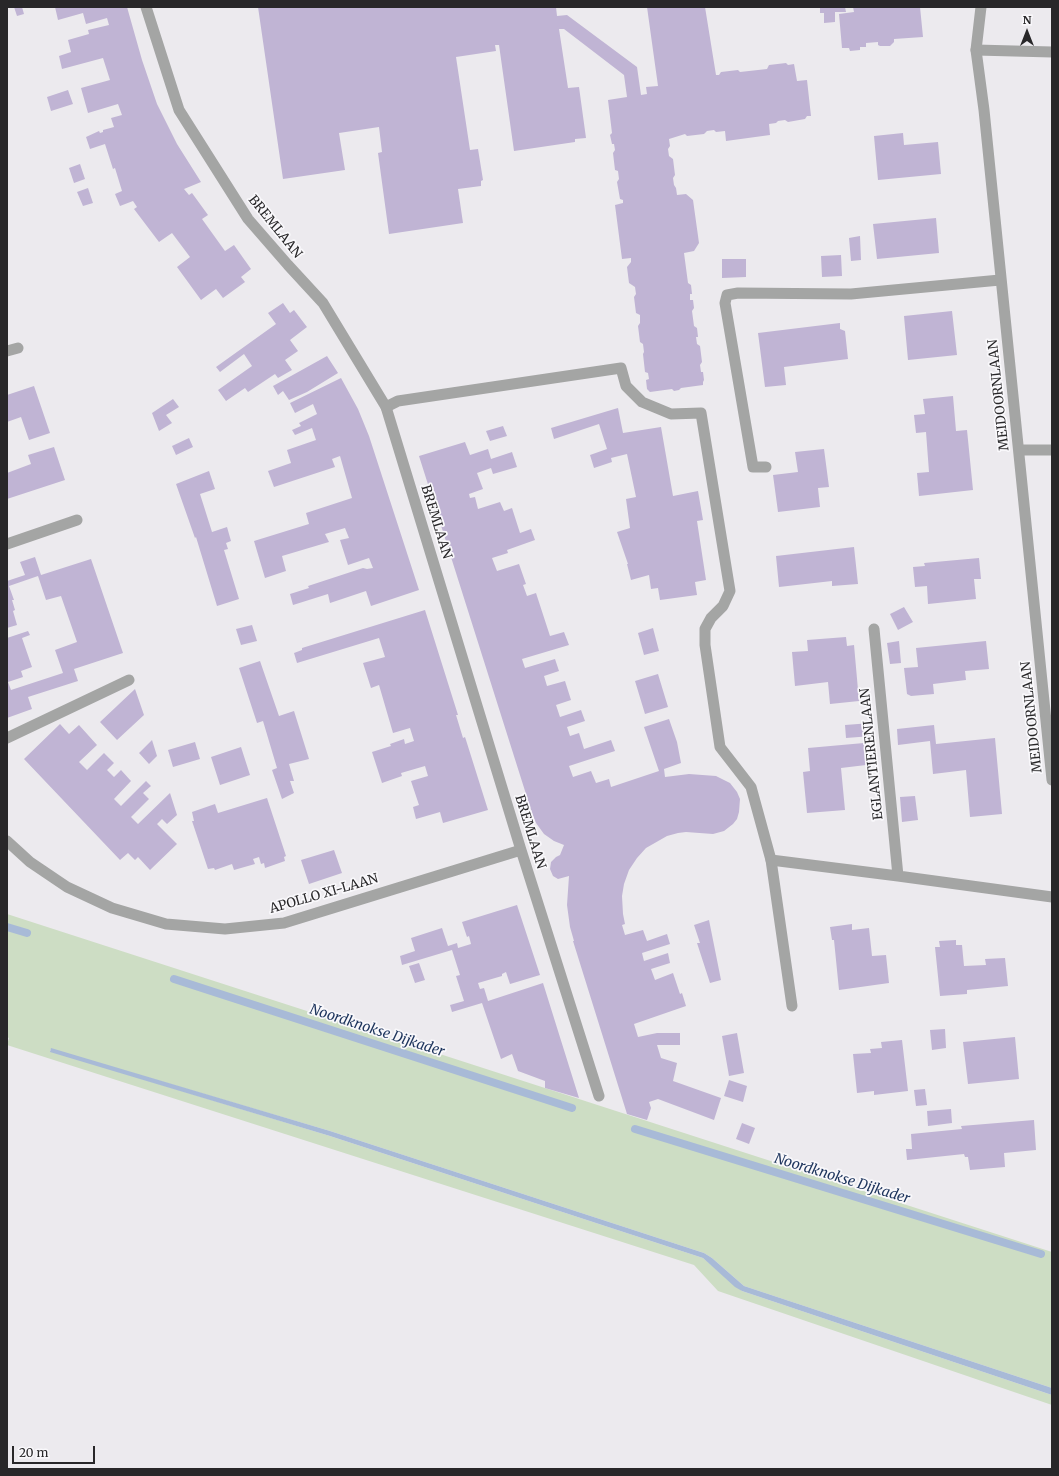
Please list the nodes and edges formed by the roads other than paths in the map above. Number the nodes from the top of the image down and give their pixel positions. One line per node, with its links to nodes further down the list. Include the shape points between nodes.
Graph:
1 (146, 7): 8 (street, BREMLAAN, via 178,110 248,219 323,303)
2 (981, 7): 3 (street, MEIDOORNLAAN)
3 (976, 50): 4 (street); 5 (street, MEIDOORNLAAN)
4 (1052, 52)
5 (1000, 280): 9 (street, MEIDOORNLAAN); 11 (street, via 851,294 727,295 724,303 753,467)
6 (18, 348): 7 (street)
7 (7, 351)
8 (386, 407): 19 (street, BREMLAAN); 20 (street, via 398,401 621,368 626,386 642,402 671,414 701,413 730,592 723,606 711,618 705,629 705,645 720,747 751,787)
9 (1019, 450): 10 (street); 17 (street, MEIDOORNLAAN)
10 (1052, 450)
11 (766, 467)
12 (77, 520): 13 (street)
13 (7, 544)
14 (874, 629): 21 (street, EGLANTIERENLAAN)
15 (129, 680): 16 (street)
16 (7, 738)
17 (1052, 780)
18 (7, 841): 19 (street, APOLLO XI-LAAN, via 30,862 67,887 112,908 166,924 225,929 284,923)
19 (521, 850): 24 (street, BREMLAAN)
20 (771, 860): 21 (street); 23 (street)
21 (898, 876): 22 (street)
22 (1052, 896)
23 (792, 1006)
24 (599, 1096)

